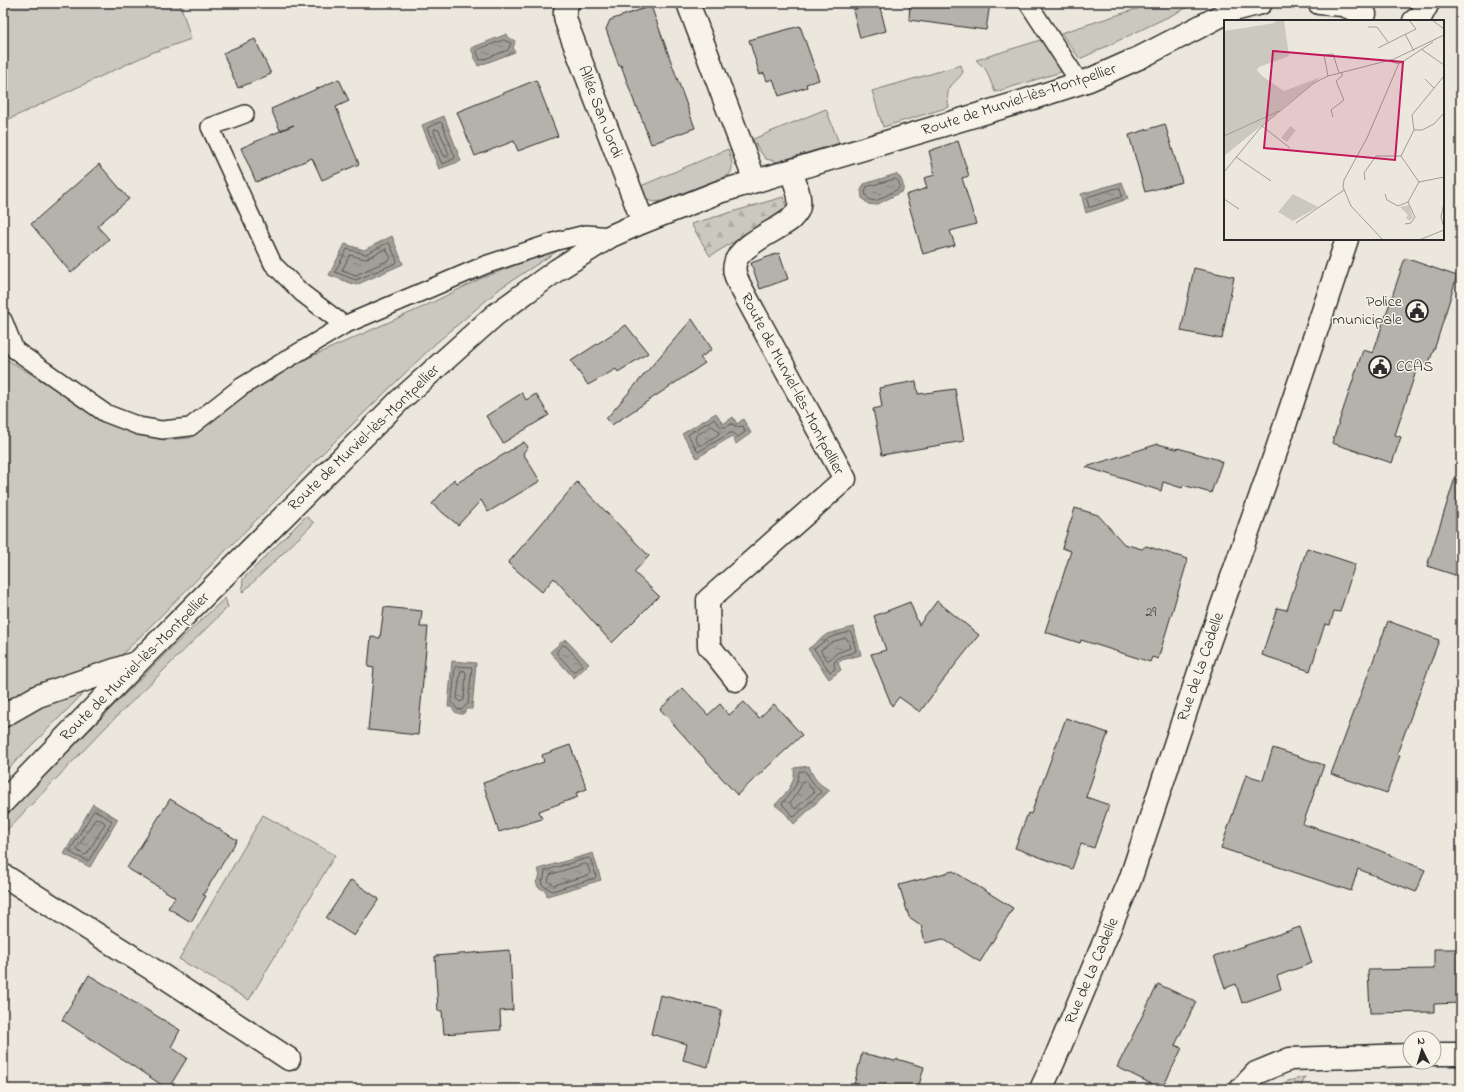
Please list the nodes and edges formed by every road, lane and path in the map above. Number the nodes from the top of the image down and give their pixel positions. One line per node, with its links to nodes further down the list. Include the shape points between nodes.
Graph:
1 (568, 3): 11 (street, Allée San Jordi, via 564,16)
2 (688, 3): 10 (street)
3 (1028, 3): 7 (lane)
4 (1261, 3): 7 (street, Route de Murviel-lès-Montpellier, via 1230,12 1115,69)
5 (1319, 3): 6 (street, via 1343,6)
6 (1366, 13)
7 (1080, 83): 9 (street, Route de Murviel-lès-Montpellier)
8 (245, 114): 15 (lane, via 210,127 273,264 302,293)
9 (791, 171): 10 (street, Route de Murviel-lès-Montpellier); 17 (street, Route de Murviel-lès-Montpellier, via 799,208 786,223 743,249 734,263 735,273 845,479 708,600 709,646)
10 (755, 180): 11 (street, Route de Murviel-lès-Montpellier)
11 (643, 222): 12 (street, Route de Murviel-lès-Montpellier)
12 (611, 236): 15 (lane, via 586,234 557,241 485,265); 16 (street, Route de Murviel-lès-Montpellier, via 557,270 495,315 434,368)
13 (1347, 240): 25 (street, Rue de La Cadelle, via 1130,880)
14 (3, 320): 15 (lane, via 14,350 106,413 139,426 162,430 190,427 241,387)
15 (344, 325)
16 (138, 662): 18 (street, via 38,696); 19 (street, Route de Murviel-lès-Montpellier)
17 (736, 680)
18 (3, 716)
19 (3, 802)
20 (3, 875): 24 (street)
21 (1442, 1054): 22 (street)
22 (1461, 1054)
23 (1402, 1055): 26 (street, via 1290,1059 1256,1073)
24 (289, 1059)
25 (1041, 1089)
26 (1240, 1089)

